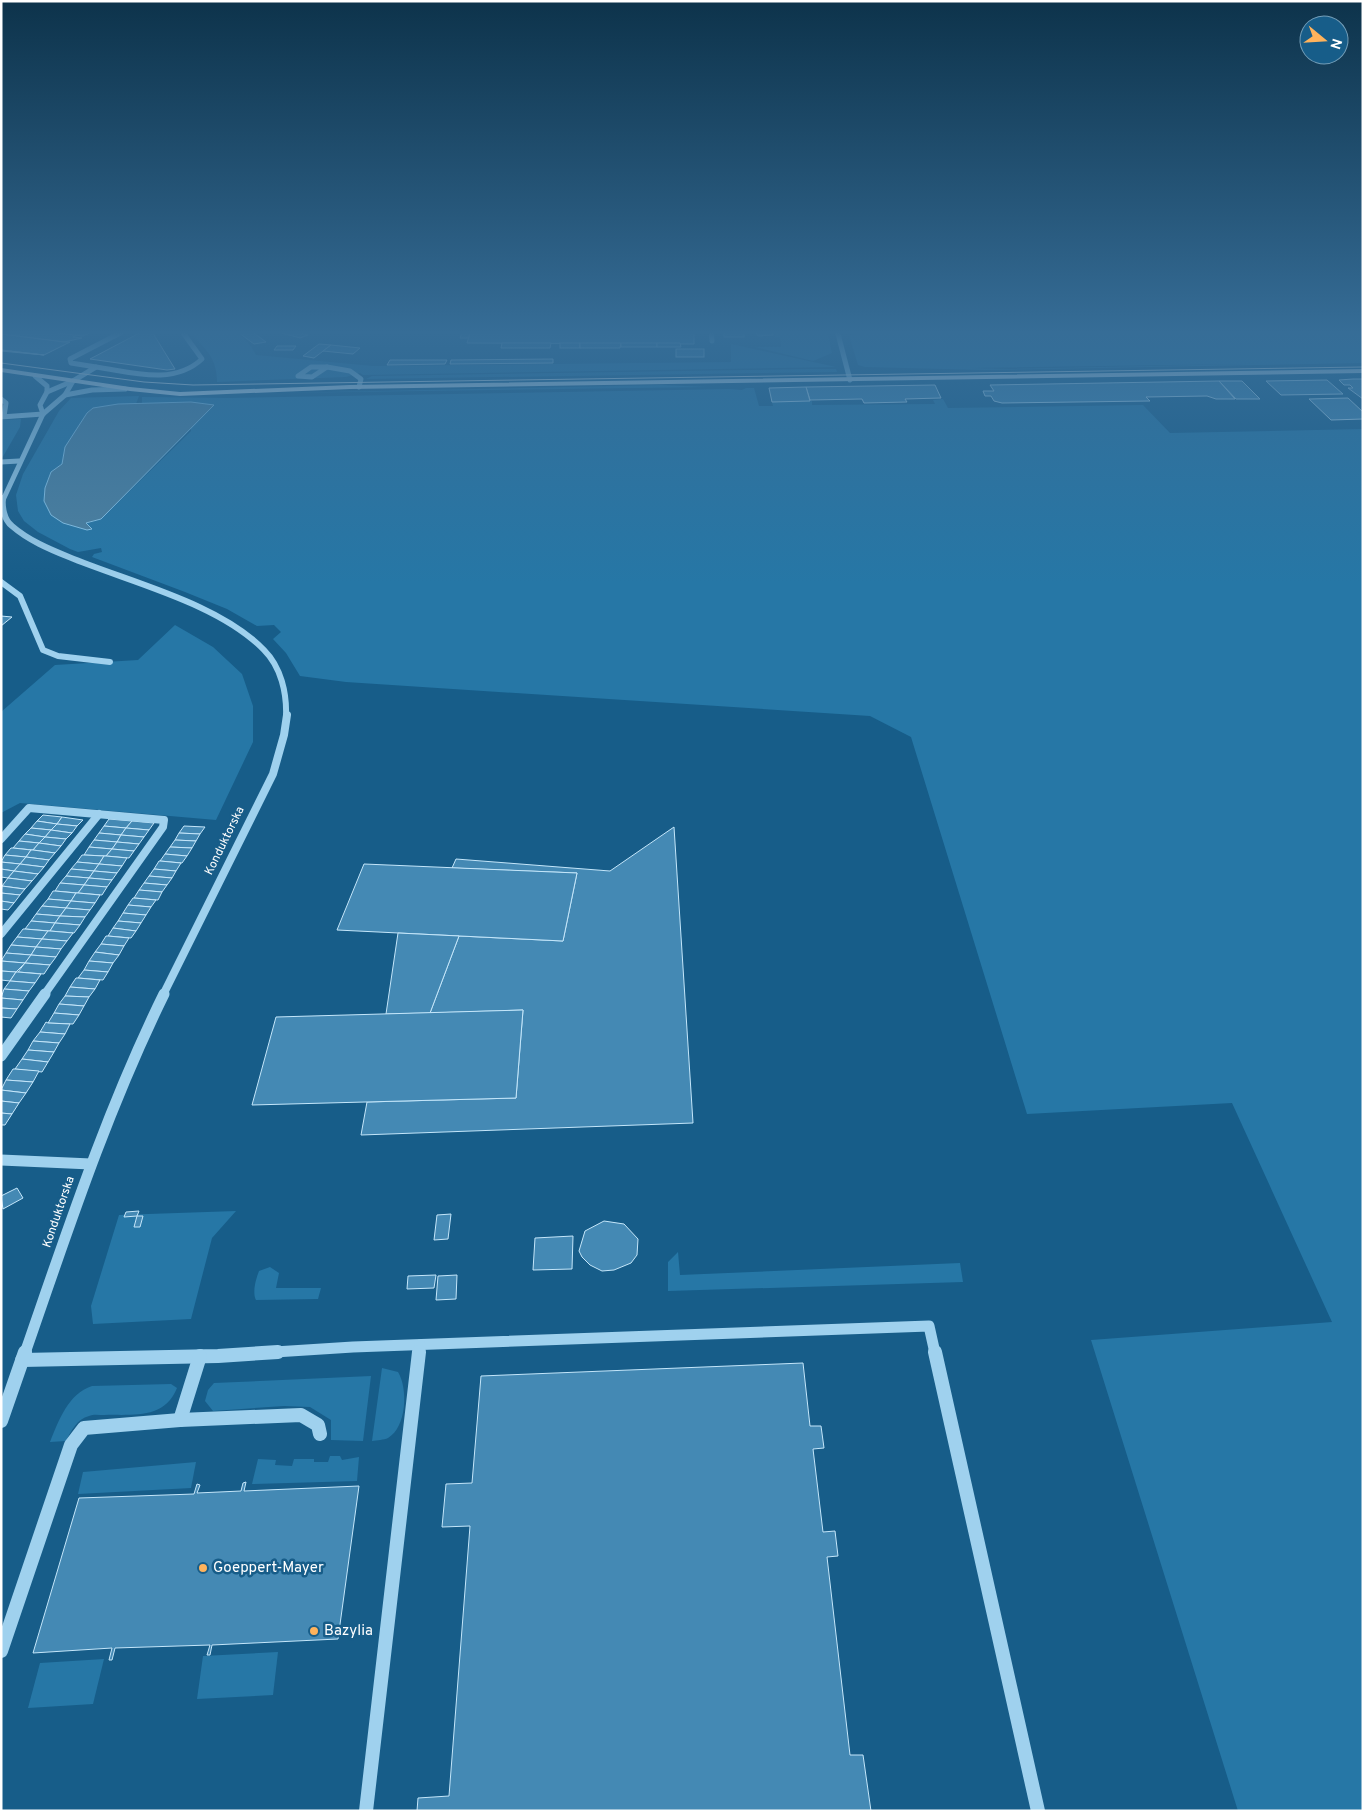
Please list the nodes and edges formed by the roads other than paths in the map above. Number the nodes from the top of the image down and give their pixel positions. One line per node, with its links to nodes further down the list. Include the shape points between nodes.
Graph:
1 (43, 414): 4 (street, Konduktorska)
2 (36, 415): 3 (street)
3 (3, 417)
4 (19, 461): 5 (street); 6 (street, Konduktorska, via 3,496)
5 (1, 462)
6 (4, 523): 14 (street, Konduktorska, via 39,544 228,621 248,635 277,667 287,700 283,744 273,774 137,1049)
7 (1, 582): 8 (street, via 20,596 43,650 58,656)
8 (110, 662)
9 (99, 814): 10 (street, via 29,808); 11 (street); 12 (street, via 164,820 163,827)
10 (1, 839)
11 (1, 934)
12 (1, 1056)
13 (1, 1160): 14 (street)
14 (91, 1164): 17 (street, Konduktorska)
15 (420, 1345): 16 (street); 22 (street); 23 (street, via 929,1326)
16 (200, 1356): 17 (street); 18 (street)
17 (22, 1360): 19 (street, Konduktorska)
18 (180, 1420): 20 (street, via 301,1415 318,1425); 21 (street, via 84,1428 71,1446)
19 (1, 1422)
20 (320, 1434)
21 (1, 1651)
22 (366, 1811)
23 (1038, 1811)

